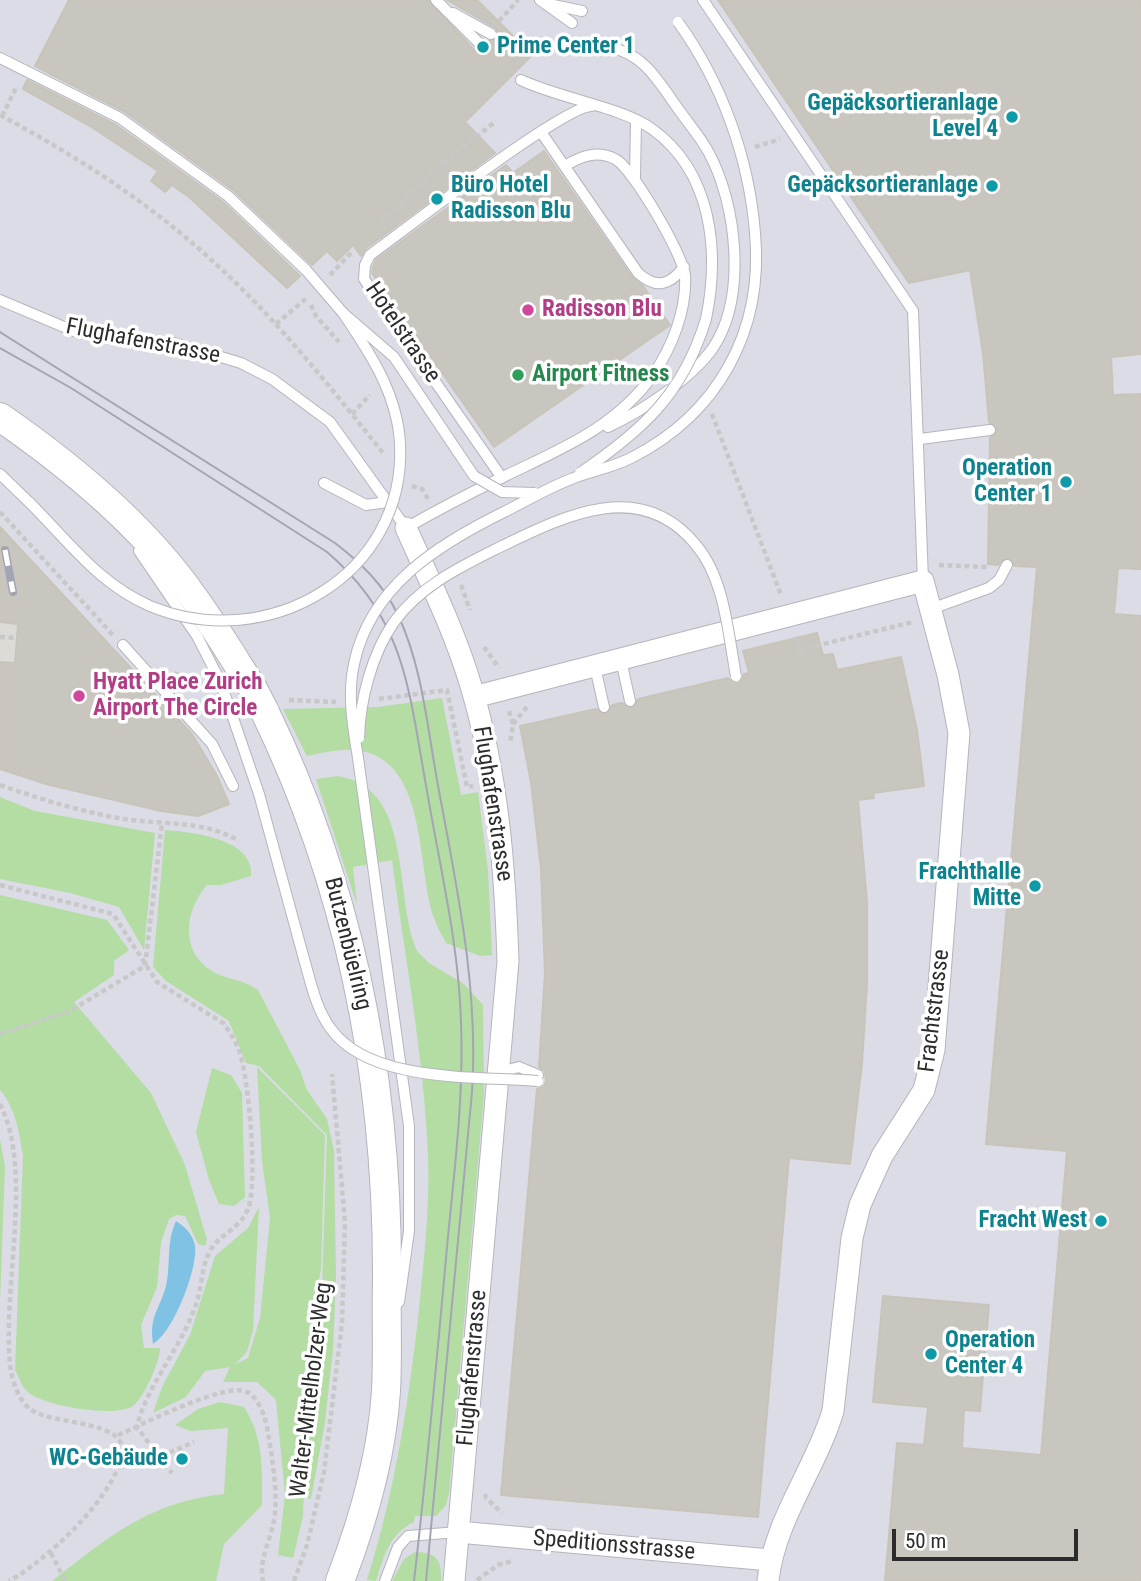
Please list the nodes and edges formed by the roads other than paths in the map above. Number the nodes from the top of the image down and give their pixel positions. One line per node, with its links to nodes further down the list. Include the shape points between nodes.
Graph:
1 (702, 0): 23 (lane, via 913,312)
2 (543, 2): 4 (lane); 6 (lane)
3 (440, 4): 7 (lane); 8 (lane)
4 (582, 11)
5 (678, 22): 26 (lane, bridge, via 712,79 744,169 757,250 753,298 730,365 692,417 633,457)
6 (572, 23)
7 (490, 33)
8 (482, 46)
9 (611, 48): 22 (lane, via 633,55 648,68 709,152 729,212 733,277 726,318 711,350 644,407)
10 (0, 58): 19 (lane, bridge, via 120,118 228,196 306,270)
11 (522, 80): 12 (lane)
12 (592, 106): 13 (lane); 14 (lane, Hotelstrasse, via 577,108)
13 (636, 121): 16 (lane); 26 (lane, bridge, via 652,128 679,157 704,200 712,258 706,319 694,354 659,409 633,436)
14 (541, 132): 15 (lane); 25 (lane, Hotelstrasse, via 370,255 363,273)
15 (565, 166): 16 (lane, via 591,154 606,155 624,164); 17 (lane, via 650,284 662,285)
16 (635, 179): 17 (lane, via 673,240)
17 (684, 267): 22 (lane, via 679,320 664,356 626,405)
18 (0, 300): 30 (lane, Flughafenstrasse, via 76,332 174,343 241,363 330,422)
19 (343, 313): 24 (lane, bridge, via 385,383 397,423 400,463 382,530 355,566 298,606 253,618 200,618 136,599 103,578); 29 (lane, bridge, via 394,357 474,476 502,492)
20 (0, 417): 27 (main road, Butzenbüelring)
21 (990, 430): 23 (lane)
22 (583, 439): 25 (lane)
23 (920, 439): 33 (lane)
24 (0, 474)
25 (502, 478): 31 (lane)
26 (572, 478): 29 (lane, bridge)
27 (83, 481): 44 (lane, bridge, via 168,589 219,679 259,794 304,959 326,1021 345,1045 361,1056 396,1069 538,1078 519,1067); 45 (main road, Butzenbüelring, via 179,578 265,699 294,774 348,937 374,1060 387,1212)
28 (324, 482): 30 (lane, via 366,505)
29 (547, 490): 42 (lane, bridge, via 439,546 402,577 381,603 353,665 351,707)
30 (388, 502): 31 (lane, Flughafenstrasse)
31 (406, 528): 39 (street, Flughafenstrasse, via 443,610)
32 (1007, 565): 34 (lane, via 989,589)
33 (923, 581): 34 (street, Frachtstrasse); 35 (street)
34 (931, 609): 47 (street, Frachtstrasse, via 959,733 934,1050 924,1090 882,1156 860,1205 852,1238 833,1411)
35 (731, 632): 37 (street); 42 (lane, bridge, via 738,676 717,585 696,544 675,525 651,513 615,507 584,510 461,566 407,607 381,644 374,663 363,704)
36 (123, 645): 43 (lane, via 212,744)
37 (621, 660): 38 (street); 40 (lane)
38 (595, 667): 39 (street); 41 (lane)
39 (474, 697): 44 (street, Flughafenstrasse, via 493,782 505,884 509,961)
40 (630, 701)
41 (604, 707)
42 (358, 758): 45 (lane, via 404,1072 412,1159 410,1231)
43 (233, 786)
44 (500, 1072): 46 (street, Flughafenstrasse)
45 (386, 1392): 48 (main road, Butzenbüelring, via 370,1489)
46 (458, 1532): 47 (street, Speditionsstrasse); 49 (lane, via 408,1536 398,1546); 50 (street, Flughafenstrasse)
47 (769, 1570)
48 (340, 1581)
49 (385, 1581)
50 (454, 1581)

